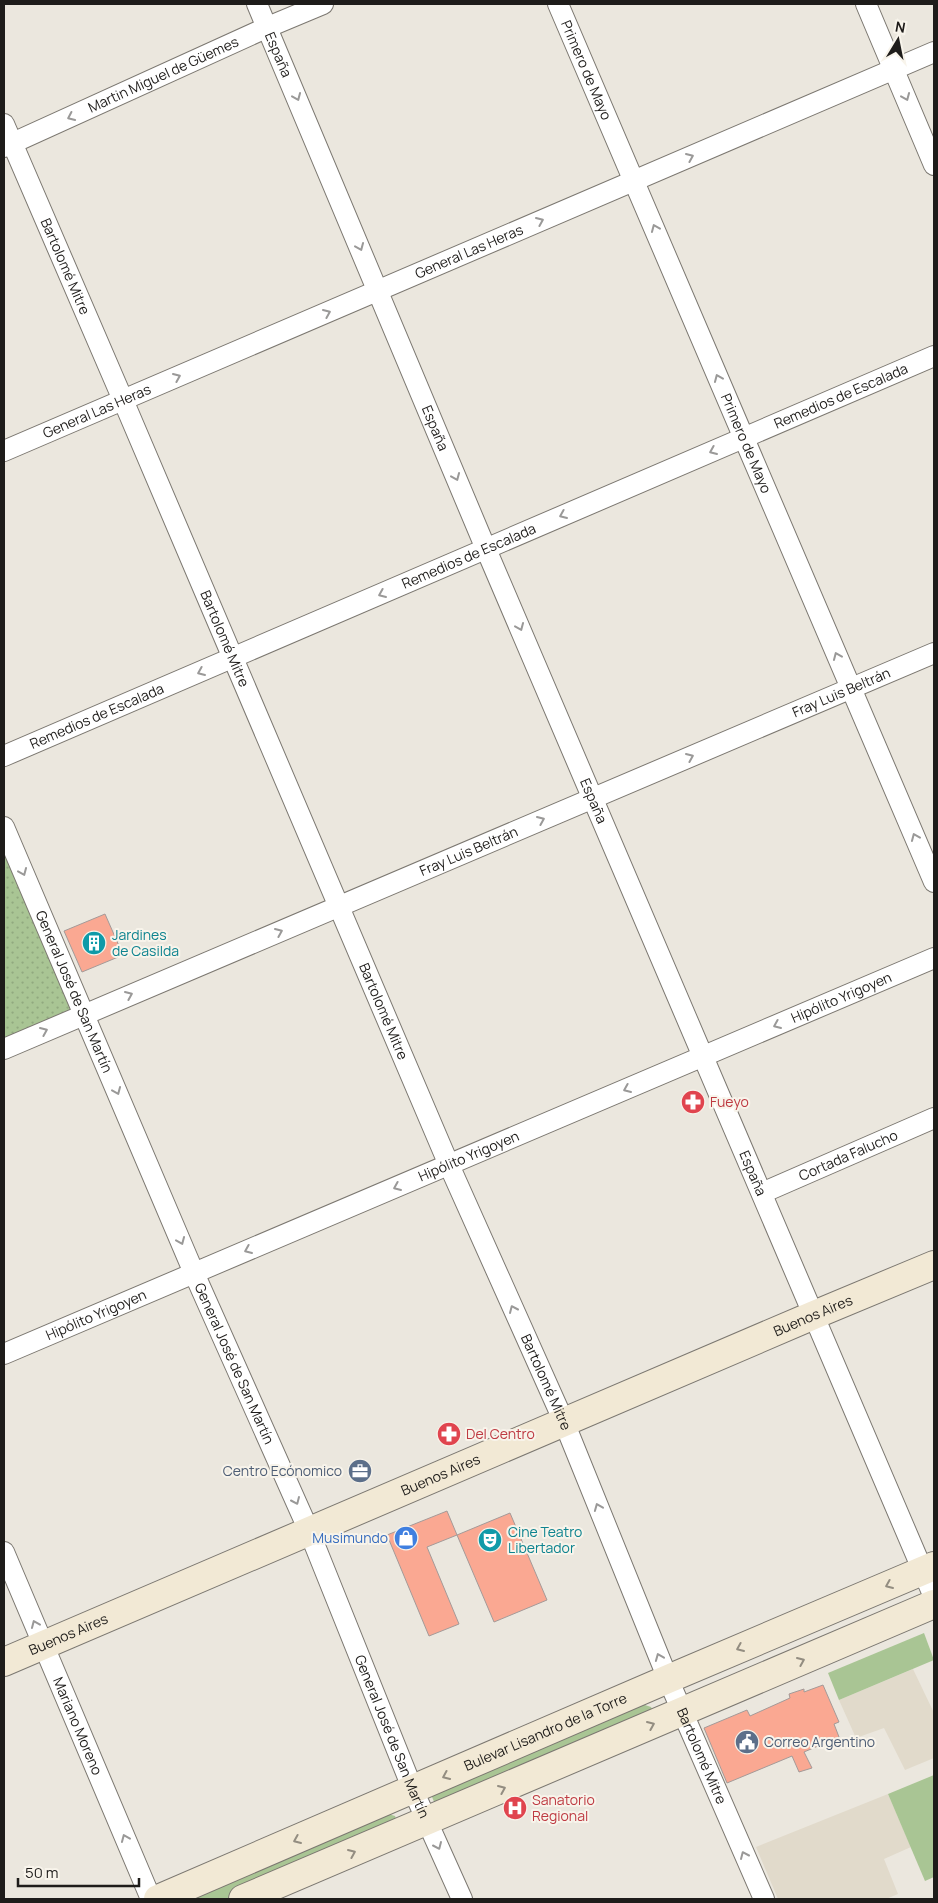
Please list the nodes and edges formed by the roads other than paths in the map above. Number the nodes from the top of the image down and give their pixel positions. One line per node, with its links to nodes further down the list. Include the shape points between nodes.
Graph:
1 (257, 4): 5 (street, España)
2 (323, 4): 5 (street, Martin Miguel de Güemes)
3 (558, 4): 11 (street, Primero de Mayo)
4 (866, 4): 7 (street)
5 (268, 27): 9 (street, Martin Miguel de Güemes, one-way to 9); 12 (street, España, one-way to 12)
6 (934, 52): 7 (street, General Las Heras)
7 (894, 69): 10 (street, one-way to 10); 11 (street, General Las Heras, one-way to 7)
8 (4, 124): 9 (street, Bartolomé Mitre)
9 (8, 145): 14 (street, Bartolomé Mitre)
10 (934, 165)
11 (635, 181): 12 (street, General Las Heras, one-way to 11); 15 (street, Primero de Mayo, one-way to 11)
12 (378, 291): 14 (street, General Las Heras, one-way to 12); 17 (street, España, one-way to 17)
13 (934, 356): 15 (street, Remedios de Escalada)
14 (123, 400): 16 (street, General Las Heras); 19 (street, Bartolomé Mitre)
15 (743, 438): 17 (street, Remedios de Escalada, one-way to 17); 20 (street, Primero de Mayo, one-way to 15)
16 (4, 452)
17 (486, 548): 19 (street, Remedios de Escalada, one-way to 19); 22 (street, España, one-way to 22)
18 (934, 653): 20 (street, Fray Luis Beltrán)
19 (232, 658): 21 (street, Remedios de Escalada, one-way to 21); 25 (street, Bartolomé Mitre)
20 (851, 688): 22 (street, Fray Luis Beltrán, one-way to 20); 24 (street, Primero de Mayo, one-way to 20)
21 (4, 756)
22 (594, 798): 25 (street, Fray Luis Beltrán, one-way to 22); 29 (street, España)
23 (4, 827): 27 (street, General José de San Martín, one-way to 27)
24 (934, 882)
25 (339, 906): 27 (street, Fray Luis Beltrán, one-way to 25); 31 (street, Bartolomé Mitre)
26 (934, 958): 29 (street, Hipólito Yrigoyen, one-way to 29)
27 (84, 1014): 28 (street, Fray Luis Beltrán, one-way to 27); 34 (street, General José de San Martín, one-way to 34)
28 (4, 1049)
29 (704, 1056): 31 (street, Hipólito Yrigoyen, one-way to 31); 32 (street, España)
30 (934, 1118): 32 (street, Cortada Falucho)
31 (449, 1165): 34 (street, Hipólito Yrigoyen, one-way to 34); 37 (street, Bartolomé Mitre, one-way to 31)
32 (762, 1193): 35 (street, España)
33 (934, 1265): 35 (main road, Buenos Aires)
34 (194, 1273): 36 (street, Hipólito Yrigoyen); 38 (street, General José de San Martín, one-way to 38)
35 (814, 1315): 37 (main road, Buenos Aires); 40 (street, España)
36 (4, 1354)
37 (564, 1422): 38 (main road, Buenos Aires); 45 (street, Bartolomé Mitre, one-way to 37)
38 (309, 1531): 43 (main road, Buenos Aires); 47 (street, General José de San Martín)
39 (4, 1552): 43 (street, Mariano Moreno, one-way to 39)
40 (928, 1569): 41 (street, España); 45 (main road, Bulevar Lisandro de la Torre, one-way to 45)
41 (934, 1597)
42 (934, 1604): 46 (main road, one-way to 42)
43 (44, 1645): 44 (main road, Buenos Aires); 49 (street, Mariano Moreno, one-way to 43)
44 (4, 1662)
45 (668, 1679): 46 (street, Bartolomé Mitre); 47 (main road, Bulevar Lisandro de la Torre, one-way to 47)
46 (682, 1712): 48 (main road, one-way to 46); 53 (street, Bartolomé Mitre, one-way to 46)
47 (413, 1790): 48 (street, General José de San Martín); 50 (main road, Bulevar Lisandro de la Torre, one-way to 50)
48 (427, 1820): 51 (main road, one-way to 48); 52 (street, General José de San Martín, one-way to 52)
49 (151, 1899)
50 (158, 1899)
51 (243, 1899)
52 (462, 1899)
53 (764, 1899)

